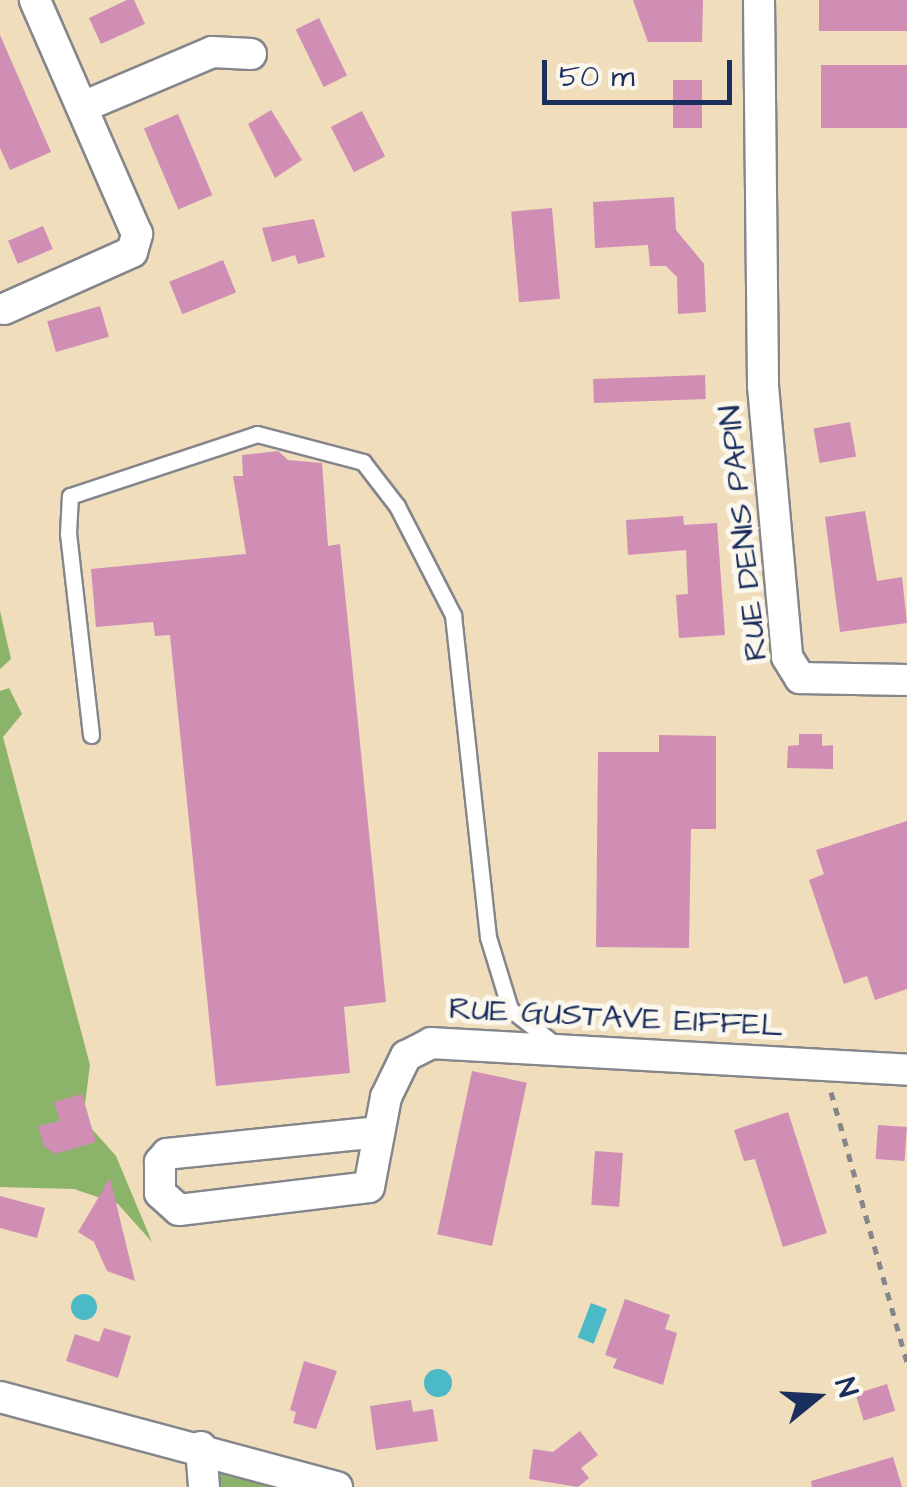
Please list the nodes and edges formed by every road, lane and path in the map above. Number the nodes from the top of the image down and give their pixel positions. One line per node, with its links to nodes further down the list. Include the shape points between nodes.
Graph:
1 (35, 0): 4 (street)
2 (759, 0): 6 (street, RUE DENIS PAPIN, via 763,331 791,670 816,680)
3 (251, 54): 4 (street, via 212,52)
4 (86, 106): 5 (street, via 137,234 132,252)
5 (4, 309)
6 (907, 680)
7 (91, 735): 8 (lane, via 68,534 70,496 257,434 362,462 397,506 453,614 488,937 510,1008)
8 (559, 1047): 9 (street, RUE GUSTAVE EIFFEL); 11 (street, RUE GUSTAVE EIFFEL, via 432,1042 406,1056 386,1097)
9 (823, 1065): 10 (street, RUE GUSTAVE EIFFEL); 12 (path)
10 (907, 1070)
11 (379, 1132): 11 (street, RUE GUSTAVE EIFFEL, via 368,1188 179,1210 160,1193 160,1162 167,1154)
12 (907, 1364)
13 (0, 1396): 14 (street)
14 (202, 1447): 15 (street); 16 (street)
15 (204, 1487)
16 (338, 1487)

